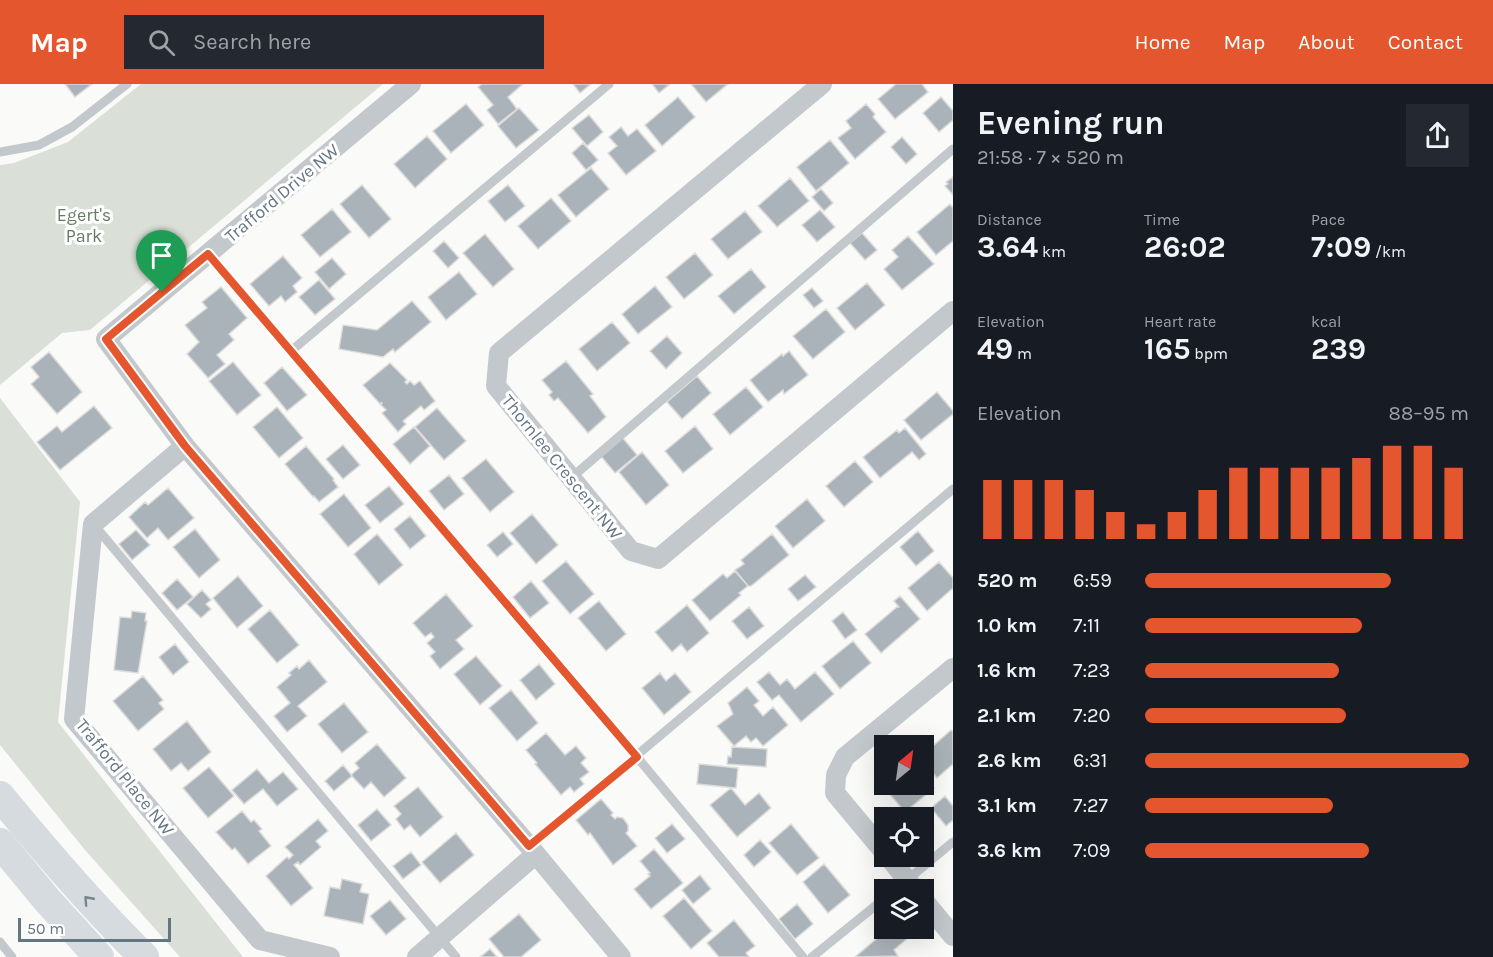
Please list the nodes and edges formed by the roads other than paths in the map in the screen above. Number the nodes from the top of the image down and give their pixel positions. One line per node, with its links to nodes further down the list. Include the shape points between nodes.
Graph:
1 (127, 84): 6 (lane, via 56,136 39,145)
2 (411, 84): 7 (street, Trafford Drive NW)
3 (609, 84): 9 (lane)
4 (822, 84): 11 (street, Thornlee Crescent NW, via 499,353 496,386)
5 (953, 149): 11 (lane)
6 (0, 152)
7 (208, 254): 9 (lane); 10 (street, Trafford Drive NW, via 106,339)
8 (953, 311): 11 (street, Thornlee Crescent NW, via 658,559 631,551)
9 (291, 351): 15 (lane)
10 (185, 446): 13 (street); 20 (street, Trafford Drive NW)
11 (571, 478)
12 (953, 489): 15 (lane)
13 (93, 524): 25 (lane); 30 (street, Trafford Place NW, via 74,719 260,940)
14 (953, 668): 17 (street, via 846,757 836,775 835,793)
15 (637, 757): 20 (lane); 34 (lane)
16 (0, 796): 29 (main road, one-way to 16, via 61,870)
17 (874, 840)
18 (953, 842): 21 (lane)
19 (0, 843): 28 (main road)
20 (532, 851): 25 (street); 33 (street, Trafford Drive NW)
21 (913, 879)
22 (874, 907): 35 (lane)
23 (934, 913): 24 (street)
24 (953, 936)
25 (440, 938): 31 (street); 32 (lane)
26 (0, 942): 27 (lane)
27 (12, 957)
28 (99, 957)
29 (144, 957)
30 (330, 957)
31 (417, 957)
32 (456, 957)
33 (621, 957)
34 (803, 957)
35 (812, 957)

